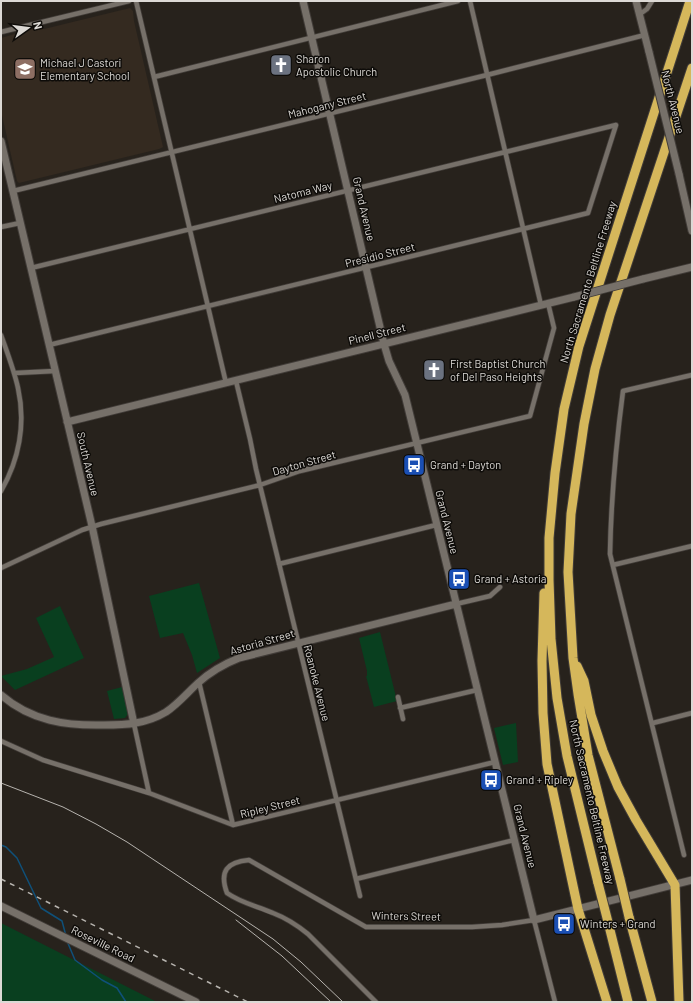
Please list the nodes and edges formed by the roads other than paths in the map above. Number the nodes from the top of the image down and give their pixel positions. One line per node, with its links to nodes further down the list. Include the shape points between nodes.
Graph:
1 (128, 1): 10 (street)
2 (136, 1): 15 (street)
3 (303, 1): 12 (street, Grand Avenue)
4 (458, 1): 12 (street)
5 (470, 1): 14 (street)
6 (636, 1): 9 (street, North Avenue)
7 (652, 1): 9 (street)
8 (690, 1): 47 (highway, North Sacramento Beltline Freeway, via 579,346 564,409 555,473)
9 (640, 14): 11 (street, North Avenue)
10 (1, 32)
11 (645, 35): 14 (street, Mahogany Street); 27 (street, North Avenue, bridge)
12 (312, 38): 15 (street); 16 (street, Grand Avenue)
13 (692, 68): 55 (highway, North Sacramento Beltline Freeway, via 610,315 584,424 571,514 568,572)
14 (487, 75): 16 (street, Mahogany Street); 20 (street)
15 (154, 77): 19 (street)
16 (330, 114): 19 (street, Mahogany Street); 21 (street, Grand Avenue)
17 (580, 134): 20 (street, Natoma Way); 26 (street, Presidio Street, via 616,125 588,213)
18 (1, 141): 22 (street, South Avenue)
19 (172, 152): 22 (street, Mahogany Street); 25 (street)
20 (505, 152): 21 (street, Natoma Way); 26 (street)
21 (348, 190): 25 (street, Natoma Way); 28 (street, Grand Avenue)
22 (13, 192): 23 (street, South Avenue)
23 (20, 223): 24 (street); 30 (street, South Avenue)
24 (1, 227)
25 (190, 229): 30 (street, Natoma Way); 32 (street)
26 (523, 229): 28 (street, Presidio Street); 31 (street)
27 (692, 231)
28 (366, 267): 32 (street, Presidio Street); 34 (street, Grand Avenue)
29 (692, 267): 31 (street, Pinell Street, bridge)
30 (31, 268): 35 (street, South Avenue)
31 (545, 304): 34 (street, Pinell Street); 42 (street, Dayton Street, via 554,328 530,416)
32 (208, 306): 35 (street, Presidio Street); 40 (street)
33 (1, 335): 37 (street)
34 (384, 344): 39 (street, Pinell Street); 42 (street, Grand Avenue, via 405,395)
35 (49, 345): 36 (street, South Avenue)
36 (55, 371): 37 (street); 41 (street, South Avenue)
37 (14, 373): 44 (street, via 22,412 20,437 13,466)
38 (692, 374): 50 (street, via 623,391 612,499 610,554)
39 (236, 381): 40 (street, Pinell Street); 43 (street, Roanoke Avenue)
40 (226, 383): 41 (street, Pinell Street)
41 (67, 422): 46 (street, South Avenue)
42 (416, 443): 43 (street, Dayton Street, via 300,471); 45 (street, Grand Avenue)
43 (260, 485): 46 (street, Dayton Street); 49 (street, Roanoke Avenue)
44 (1, 492)
45 (436, 525): 49 (street); 53 (street, Grand Avenue)
46 (92, 526): 51 (street, Dayton Street); 64 (street, South Avenue)
47 (550, 538): 77 (highway, via 545,572 543,713 547,764); 83 (highway, North Sacramento Beltline Freeway, bridge, via 551,639 557,698 567,756)
48 (692, 546): 50 (street)
49 (279, 564): 54 (street, Roanoke Avenue)
50 (613, 565): 63 (street)
51 (1, 568)
52 (500, 587): 53 (street, Astoria Street, via 490,596)
53 (456, 604): 54 (street, Astoria Street); 57 (street, Grand Avenue)
54 (298, 643): 56 (street, Astoria Street, via 231,661); 68 (street, Roanoke Avenue)
55 (573, 658): 74 (highway, via 584,682 591,715 618,787); 84 (highway, North Sacramento Beltline Freeway, bridge, via 588,755)
56 (199, 682): 64 (street, Astoria Street, via 181,701 165,712); 69 (street)
57 (477, 690): 60 (street); 66 (street, Grand Avenue)
58 (1, 695): 64 (street, Astoria Street, via 26,712 57,723 84,726)
59 (398, 697): 60 (street)
60 (400, 708): 62 (street)
61 (692, 714): 63 (street)
62 (403, 719)
63 (653, 723): 71 (street)
64 (134, 724): 67 (street, South Avenue)
65 (1, 741): 67 (street, Ripley Street, via 43,760)
66 (495, 762): 68 (street, Ripley Street); 70 (street, Grand Avenue)
67 (149, 793): 69 (street, Ripley Street)
68 (337, 800): 69 (street, Ripley Street); 72 (street, Roanoke Avenue)
69 (233, 825)
70 (514, 840): 72 (street); 78 (street, Grand Avenue)
71 (684, 855)
72 (356, 879): 75 (street, Roanoke Avenue)
73 (692, 880): 74 (street, Winters Street)
74 (675, 885): 77 (street, Winters Street); 85 (highway)
75 (360, 896)
76 (1, 906): 79 (street, Roseville Road)
77 (578, 909): 78 (street, Winters Street); 82 (highway)
78 (534, 920): 80 (street, Winters Street, via 472,927 366,927 249,860 237,861 228,867 224,873 223,883 227,893 297,925); 81 (street, Grand Avenue)
79 (196, 1002)
80 (376, 1002)
81 (555, 1002)
82 (607, 1002)
83 (628, 1002)
84 (652, 1002)
85 (678, 1002)

